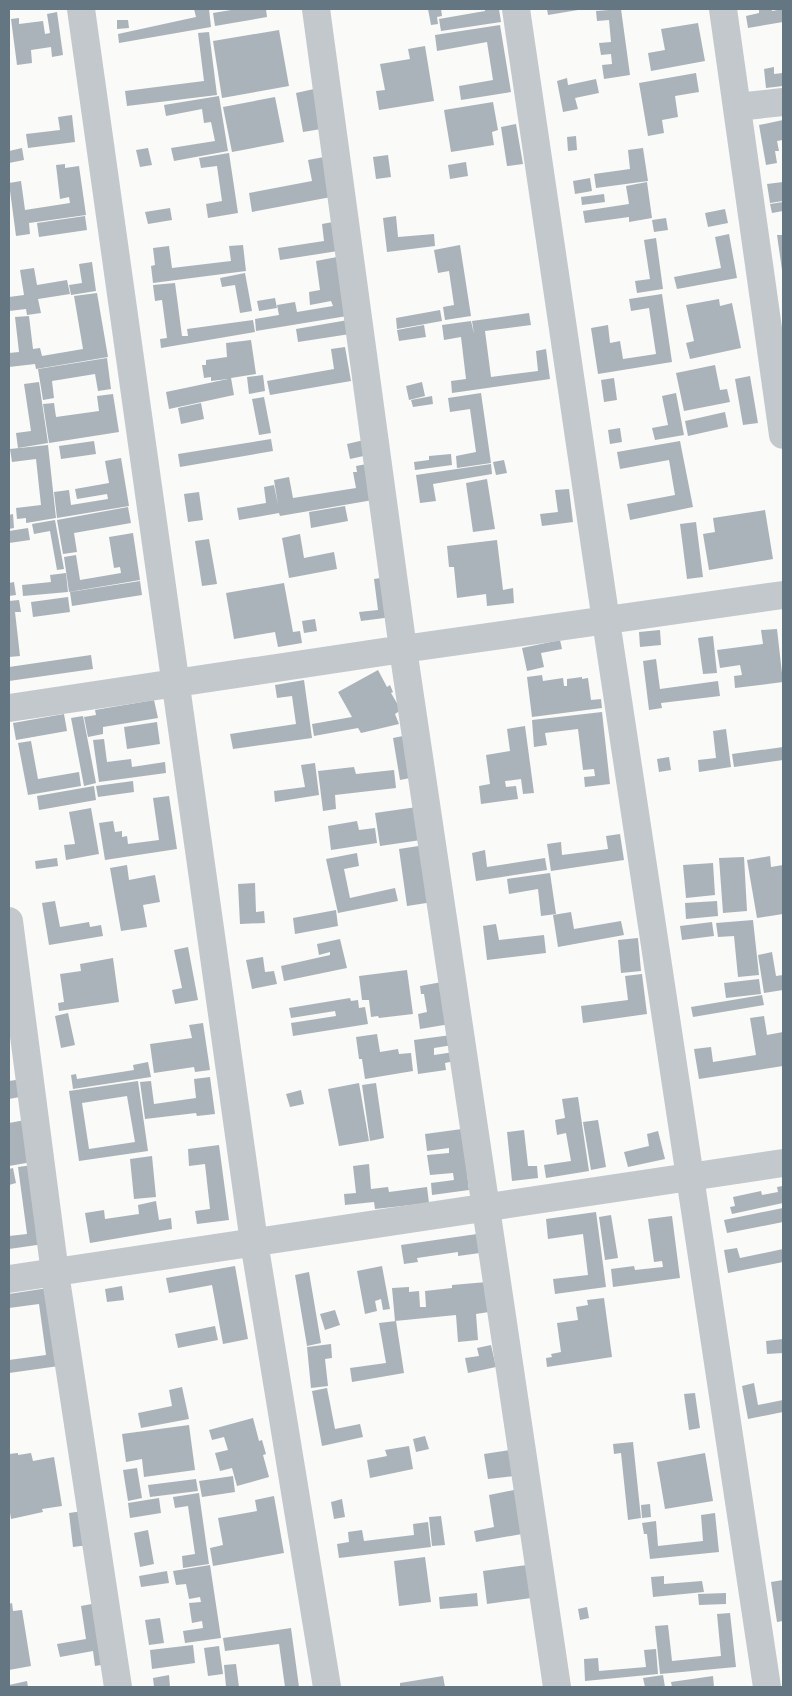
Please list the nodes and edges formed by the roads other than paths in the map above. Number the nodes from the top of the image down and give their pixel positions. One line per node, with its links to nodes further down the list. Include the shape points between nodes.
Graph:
1 (81, 9): 11 (street)
2 (316, 9): 10 (street)
3 (516, 9): 9 (street)
4 (723, 9): 6 (street)
5 (783, 102): 6 (street)
6 (737, 107): 7 (street)
7 (783, 435)
8 (783, 595): 9 (street)
9 (606, 620): 10 (street); 15 (street)
10 (403, 649): 11 (street); 16 (street)
11 (175, 684): 12 (street); 17 (street)
12 (9, 708)
13 (9, 921): 18 (street)
14 (783, 1163): 15 (street)
15 (691, 1176): 16 (street); 23 (street)
16 (486, 1207): 17 (street); 22 (street)
17 (254, 1242): 18 (street); 21 (street)
18 (54, 1272): 19 (street); 20 (street)
19 (9, 1279)
20 (118, 1687)
21 (327, 1687)
22 (557, 1687)
23 (768, 1687)

